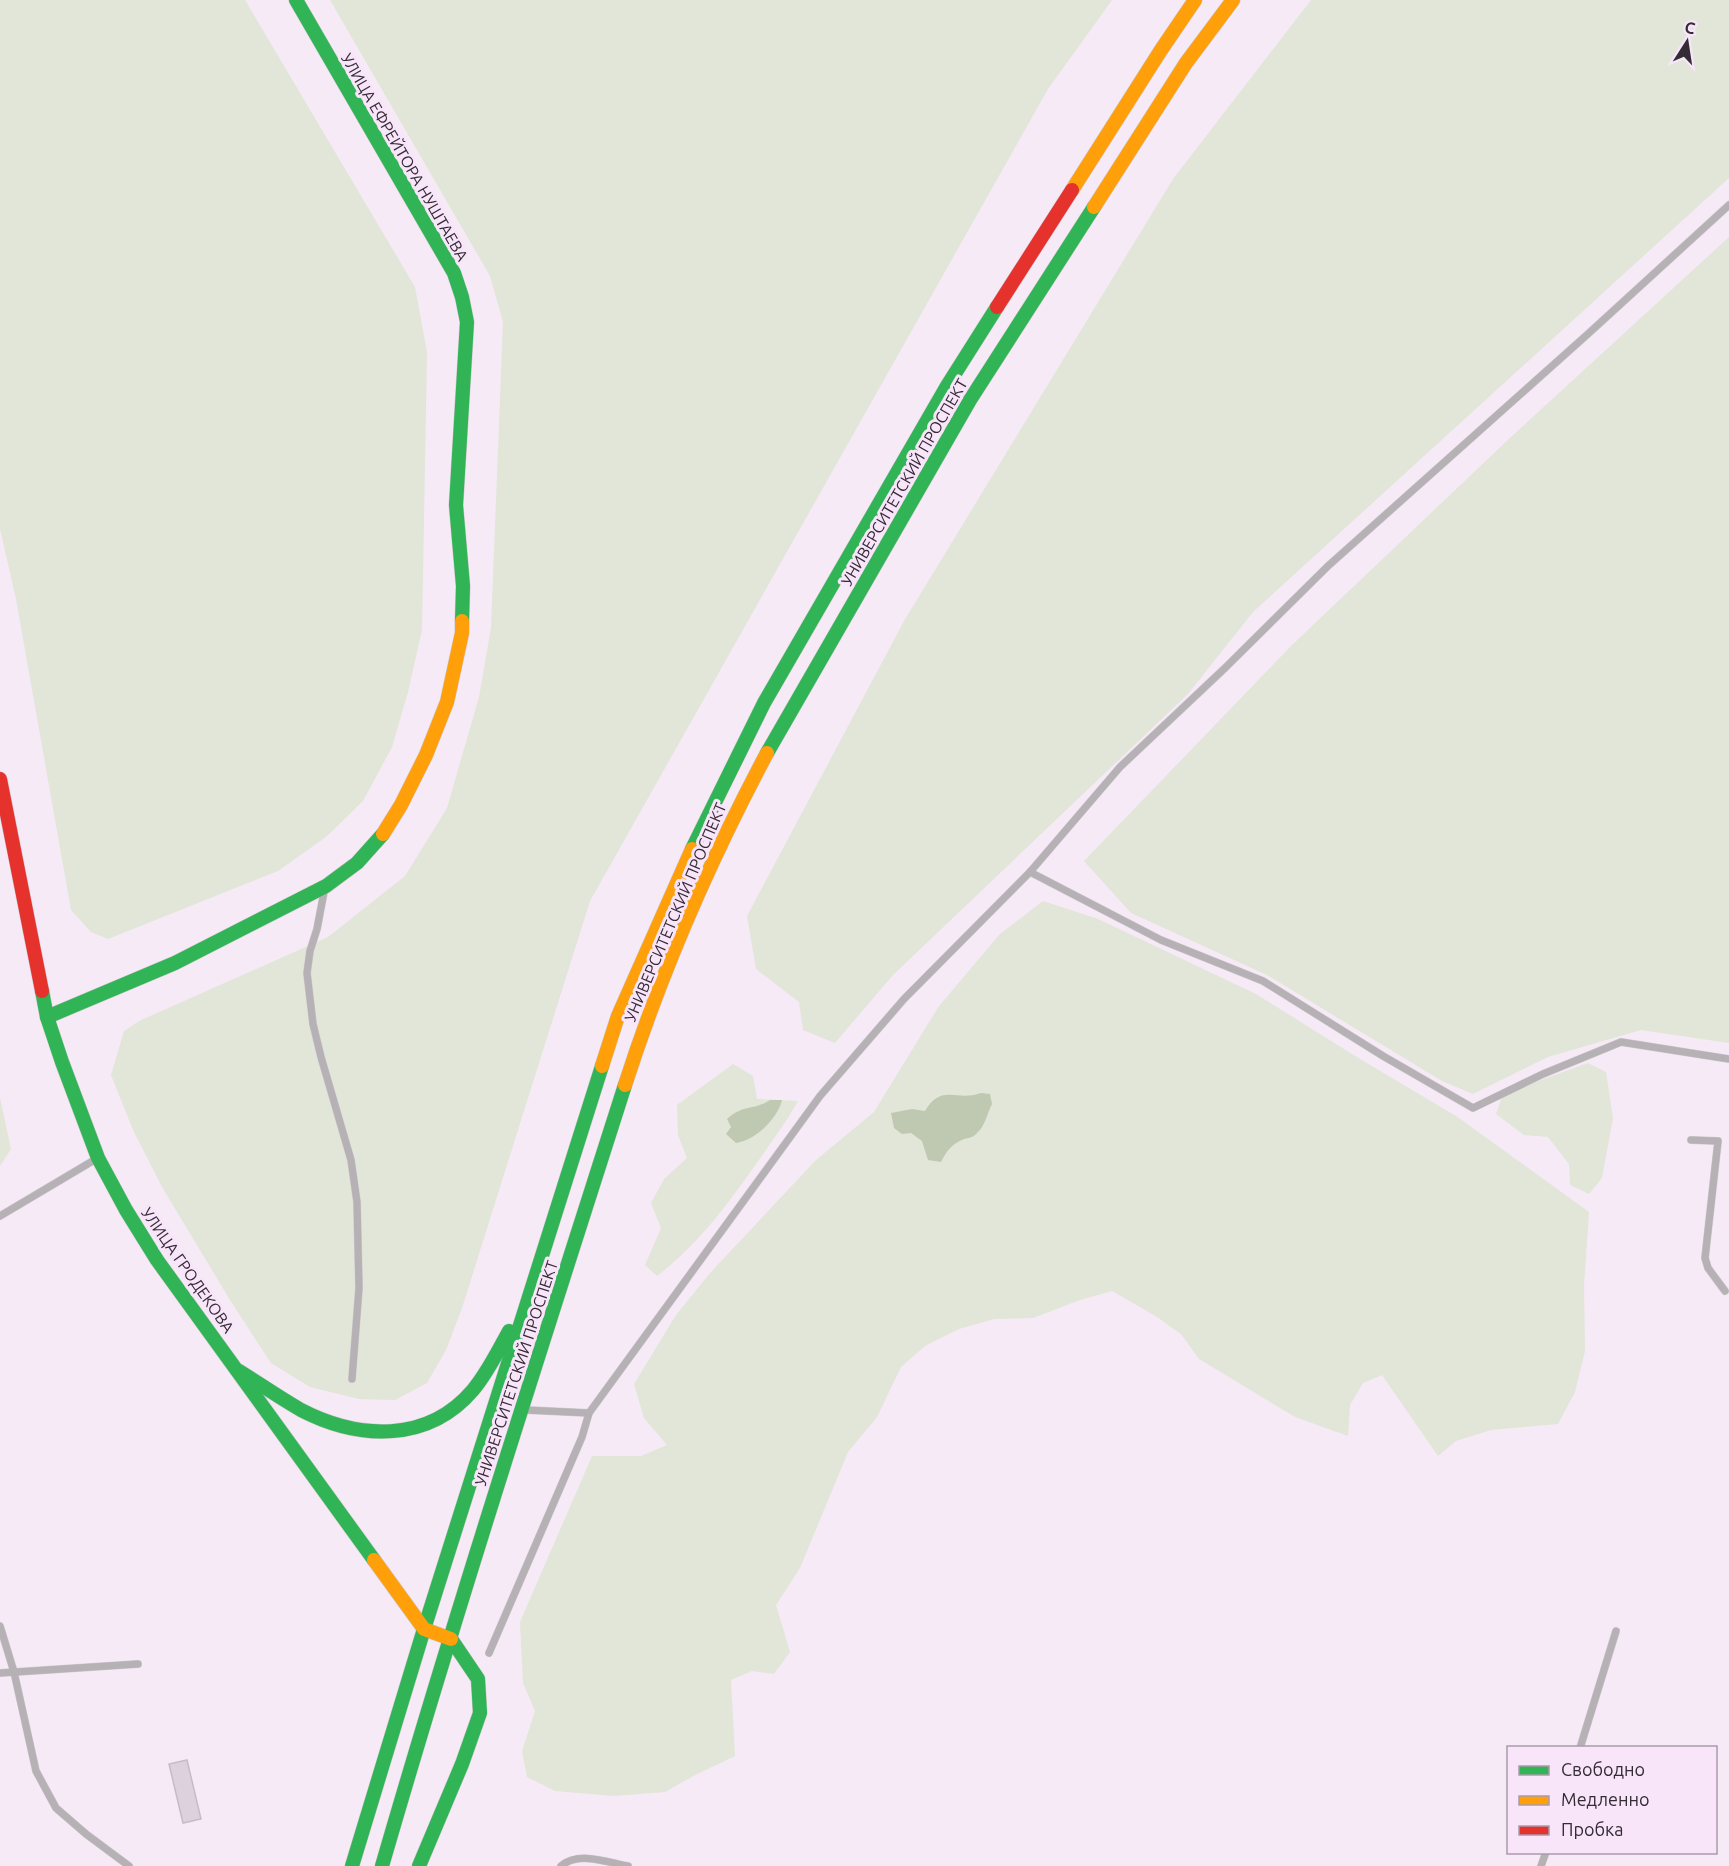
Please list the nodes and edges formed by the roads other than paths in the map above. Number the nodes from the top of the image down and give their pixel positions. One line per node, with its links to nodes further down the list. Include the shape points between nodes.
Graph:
1 (296, 0): 9 (main road, УЛИЦА ЕФРЕЙТОРА НУШТАЕВА, via 454,273 466,322 456,505 463,586 462,633 447,702 426,755 382,836 357,863)
2 (1195, 0): 5 (main road, УНИВЕРСИТЕТСКИЙ ПРОСПЕКТ)
3 (1233, 0): 6 (main road, УНИВЕРСИТЕТСКИЙ ПРОСПЕКТ, via 1186,63)
4 (1729, 205): 8 (lane, via 1328,566 1120,767)
5 (947, 386): 6 (main road); 16 (main road, УНИВЕРСИТЕТСКИЙ ПРОСПЕКТ, via 764,703 682,869 618,1016)
6 (970, 400): 19 (main road, УНИВЕРСИТЕТСКИЙ ПРОСПЕКТ, via 786,717 700,888 643,1030)
7 (0, 779): 10 (main road, УЛИЦА ГРОДЕКОВА)
8 (1030, 872): 11 (lane, via 1161,940 1263,981 1473,1108 1622,1042); 20 (lane, via 904,999 820,1096)
9 (326, 886): 10 (main road, УЛИЦА ЕФРЕЙТОРА НУШТАЕВА, via 175,963); 18 (lane, via 307,973 313,1024 351,1160 357,1202 359,1288)
10 (47, 1017): 13 (main road, УЛИЦА ГРОДЕКОВА)
11 (1729, 1059)
12 (1691, 1140): 15 (lane, via 1718,1141 1705,1258)
13 (98, 1158): 14 (lane); 17 (main road, УЛИЦА ГРОДЕКОВА, via 157,1260)
14 (0, 1216)
15 (1725, 1291)
16 (530, 1296): 17 (main road, via 473,1390 444,1416 416,1429 369,1432 333,1422 303,1410); 22 (main road, УНИВЕРСИТЕТСКИЙ ПРОСПЕКТ)
17 (239, 1371): 22 (main road, УЛИЦА ГРОДЕКОВА)
18 (352, 1379)
19 (521, 1409): 20 (lane); 24 (main road, УНИВЕРСИТЕТСКИЙ ПРОСПЕКТ)
20 (589, 1413): 25 (lane)
21 (0, 1626): 27 (lane)
22 (424, 1629): 24 (main road); 31 (main road, УНИВЕРСИТЕТСКИЙ ПРОСПЕКТ)
23 (1616, 1631): 29 (lane)
24 (451, 1639): 32 (main road, УНИВЕРСИТЕТСКИЙ ПРОСПЕКТ); 33 (main road, via 478,1679 480,1713)
25 (489, 1653)
26 (138, 1664): 27 (lane)
27 (14, 1672): 28 (lane); 30 (lane, via 36,1771 56,1808)
28 (0, 1673)
29 (1581, 1746)
30 (129, 1866)
31 (352, 1866)
32 (382, 1866)
33 (419, 1866)
34 (561, 1866): 35 (lane, via 582,1858)
35 (628, 1866)

